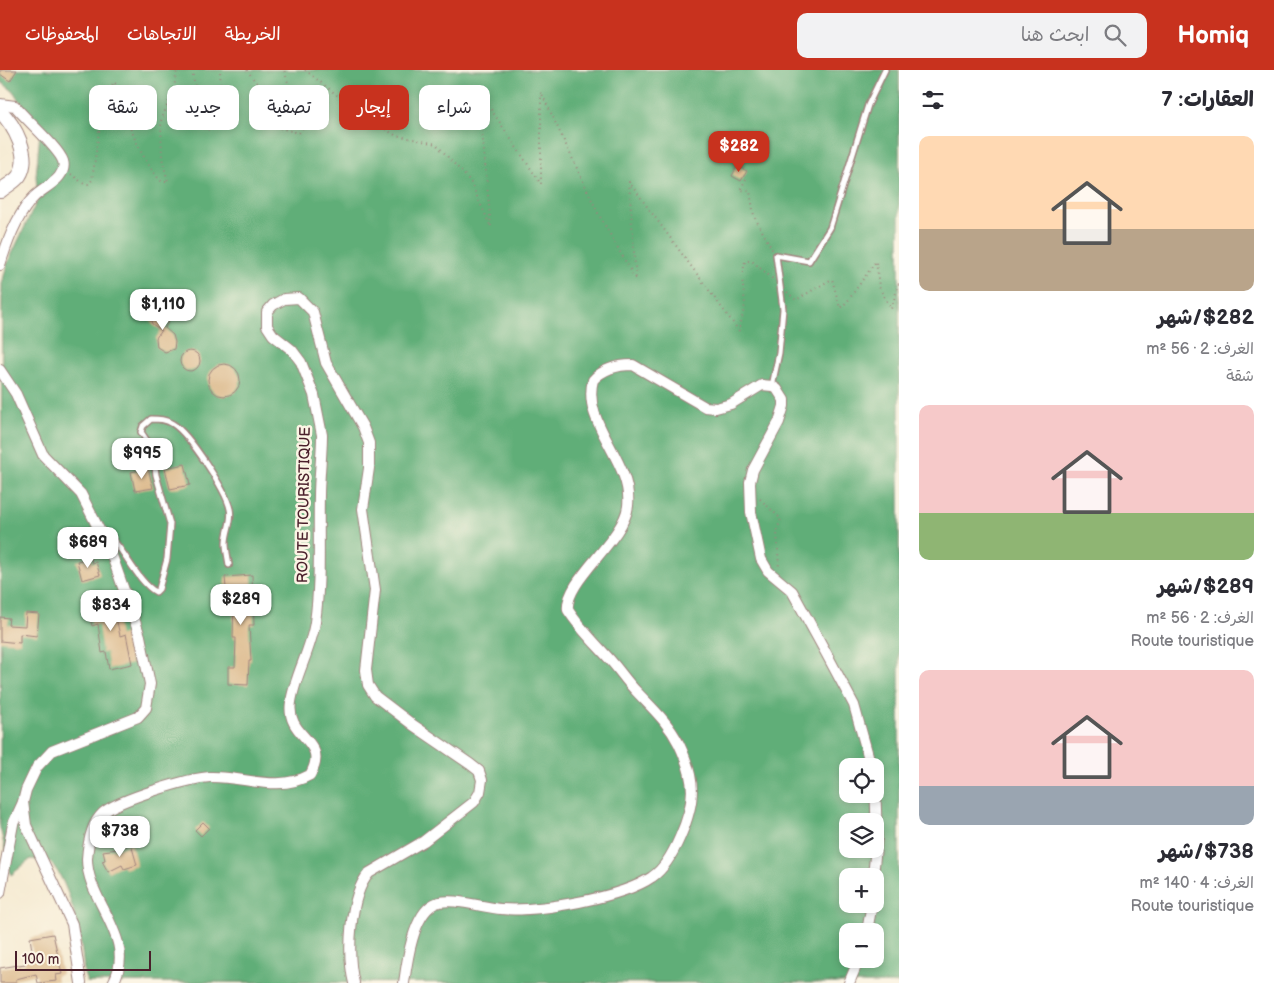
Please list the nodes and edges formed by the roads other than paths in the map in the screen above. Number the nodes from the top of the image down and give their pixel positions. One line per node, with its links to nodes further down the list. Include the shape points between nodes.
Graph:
1 (885, 70): 7 (lane, via 868,104 830,228 809,261 776,255 783,309)
2 (0, 104): 5 (street, via 15,106 56,151 63,160 64,168 59,177 32,199 11,234)
3 (0, 111): 4 (main road, via 20,142 23,157 18,178)
4 (0, 191)
5 (0, 265)
6 (0, 370): 8 (street, via 16,394 43,455 80,494)
7 (772, 386): 10 (street, via 784,400 784,406 753,470 750,497 761,559 768,571 792,591 854,705); 19 (street, via 757,386 731,404 711,408 632,365 602,372 593,380 593,408 620,467 628,506 601,553 573,589 568,610 635,690 664,719 686,760 692,782 692,804 668,859 652,877 641,883 582,901 516,910 446,901 432,904 416,930)
8 (99, 531): 9 (lane, via 112,538 156,592 166,559 170,524 156,475 153,450 141,432 151,419 162,419 173,424 191,443 228,500 231,511 226,542); 11 (street, via 111,553 140,636 150,696 138,717 61,746 47,755 37,767)
9 (229, 565)
10 (869, 758)
11 (23, 802): 14 (street, via 13,824); 16 (street, via 26,825 72,924)
12 (876, 803): 13 (street)
13 (875, 868)
14 (0, 894)
15 (855, 968): 20 (street)
16 (81, 983)
17 (114, 983): 18 (street, ROUTE TOURISTIQUE, via 121,968 118,942 90,880 88,859 92,832 103,813 135,798 208,777 288,784 310,775 317,760 316,750 297,730 290,712 293,692 315,623 322,435 308,376 292,350 273,335 266,321 267,312 273,305 292,298 304,301 313,312 326,363 369,443 363,509 375,590 366,670 368,685 375,696 413,726 479,771 482,780 474,802 424,841 368,873 364,879 355,904 350,947)
18 (354, 983)
19 (404, 983)
20 (849, 983)

